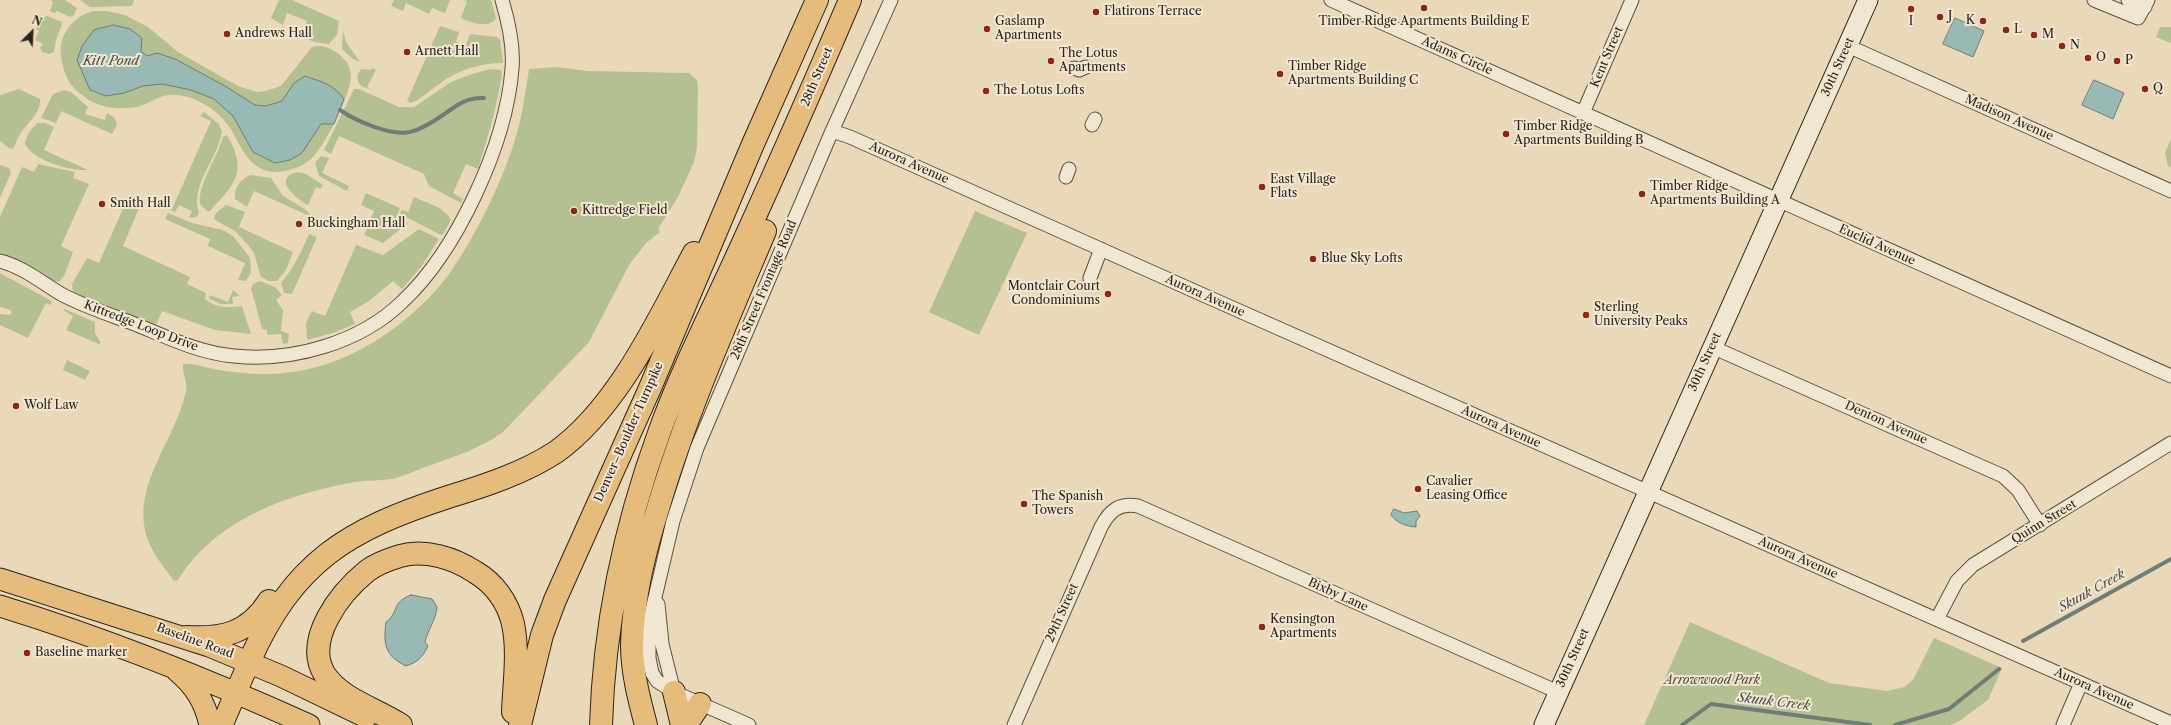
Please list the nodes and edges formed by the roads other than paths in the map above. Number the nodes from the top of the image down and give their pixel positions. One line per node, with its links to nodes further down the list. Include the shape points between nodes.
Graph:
1 (502, 0): 19 (street, Kittredge Loop Drive, via 512,66 509,94 482,178 462,221 431,269 402,303 375,323 337,342 304,353 271,357 234,356 195,349 86,306 12,264)
2 (817, 0): 14 (highway)
3 (850, 0): 15 (highway, 28th Street)
4 (891, 0): 13 (street, 28th Street Frontage Road)
5 (1331, 0): 12 (street, Adams Circle)
6 (1632, 0): 12 (street, Kent Street)
7 (1868, 0): 11 (main road, 30th Street)
8 (2094, 0): 10 (street, via 2138,18)
9 (2128, 0): 10 (street)
10 (2146, 4)
11 (1848, 46): 16 (street, Madison Avenue); 17 (main road, 30th Street)
12 (1583, 113): 17 (street, Euclid Avenue)
13 (832, 131): 18 (street, Aurora Avenue); 35 (street, 28th Street Frontage Road, via 697,448 672,521 658,587 662,644)
14 (753, 144): 26 (highway, via 630,369 588,422 556,451 539,462 493,482); 47 (highway, Denver–Boulder Turnpike, via 650,388 555,600 542,634)
15 (783, 155): 48 (highway, via 659,433 635,509 616,590 607,651); 49 (highway, via 777,201 678,443 645,555 635,608 632,645 635,679)
16 (2171, 191)
17 (1778, 202): 21 (main road, 30th Street); 22 (street, Euclid Avenue)
18 (1101, 249): 20 (street); 24 (street, Aurora Avenue)
19 (0, 261)
20 (1090, 278)
21 (1712, 346): 24 (main road, 30th Street); 27 (street, Denton Avenue, via 2003,476 2018,490)
22 (2171, 376)
23 (2171, 443): 27 (street, Quinn Street)
24 (1647, 492): 30 (street, Aurora Avenue); 36 (main road, 30th Street)
25 (1117, 506): 36 (street, Bixby Lane, via 1138,506); 53 (street, 29th Street, via 1101,527)
26 (412, 510): 31 (highway, via 369,519 341,529 299,562 280,584 262,612 249,625 214,637); 33 (highway, via 347,538 308,571 289,591 260,637)
27 (2040, 525): 30 (street, Quinn Street, via 1973,565 1957,581)
28 (0, 579): 31 (main road, Baseline Road)
29 (0, 606): 32 (main road, via 75,629)
30 (1937, 619): 34 (street, Aurora Avenue)
31 (186, 637): 33 (main road, Baseline Road)
32 (167, 663): 37 (main road); 40 (main road, via 196,688)
33 (256, 665): 37 (main road); 44 (main road, Baseline Road)
34 (2081, 683): 39 (street, Aurora Avenue); 55 (street)
35 (674, 692): 38 (street); 50 (highway)
36 (1558, 692): 54 (main road, 30th Street)
37 (242, 695): 41 (main road); 42 (main road); 43 (main road)
38 (700, 704): 51 (highway); 52 (street)
39 (2171, 723)
40 (210, 725)
41 (222, 725)
42 (236, 725)
43 (309, 725)
44 (381, 725)
45 (401, 725): 46 (highway, via 336,687 325,675 319,661 319,643 332,610 345,592 368,570 400,556 419,554 442,556 464,565 483,577 498,592 508,609 516,646)
46 (513, 725)
47 (520, 725)
48 (601, 725)
49 (646, 725)
50 (682, 725)
51 (686, 725)
52 (749, 725)
53 (1014, 725)
54 (1544, 725)
55 (2063, 725)

